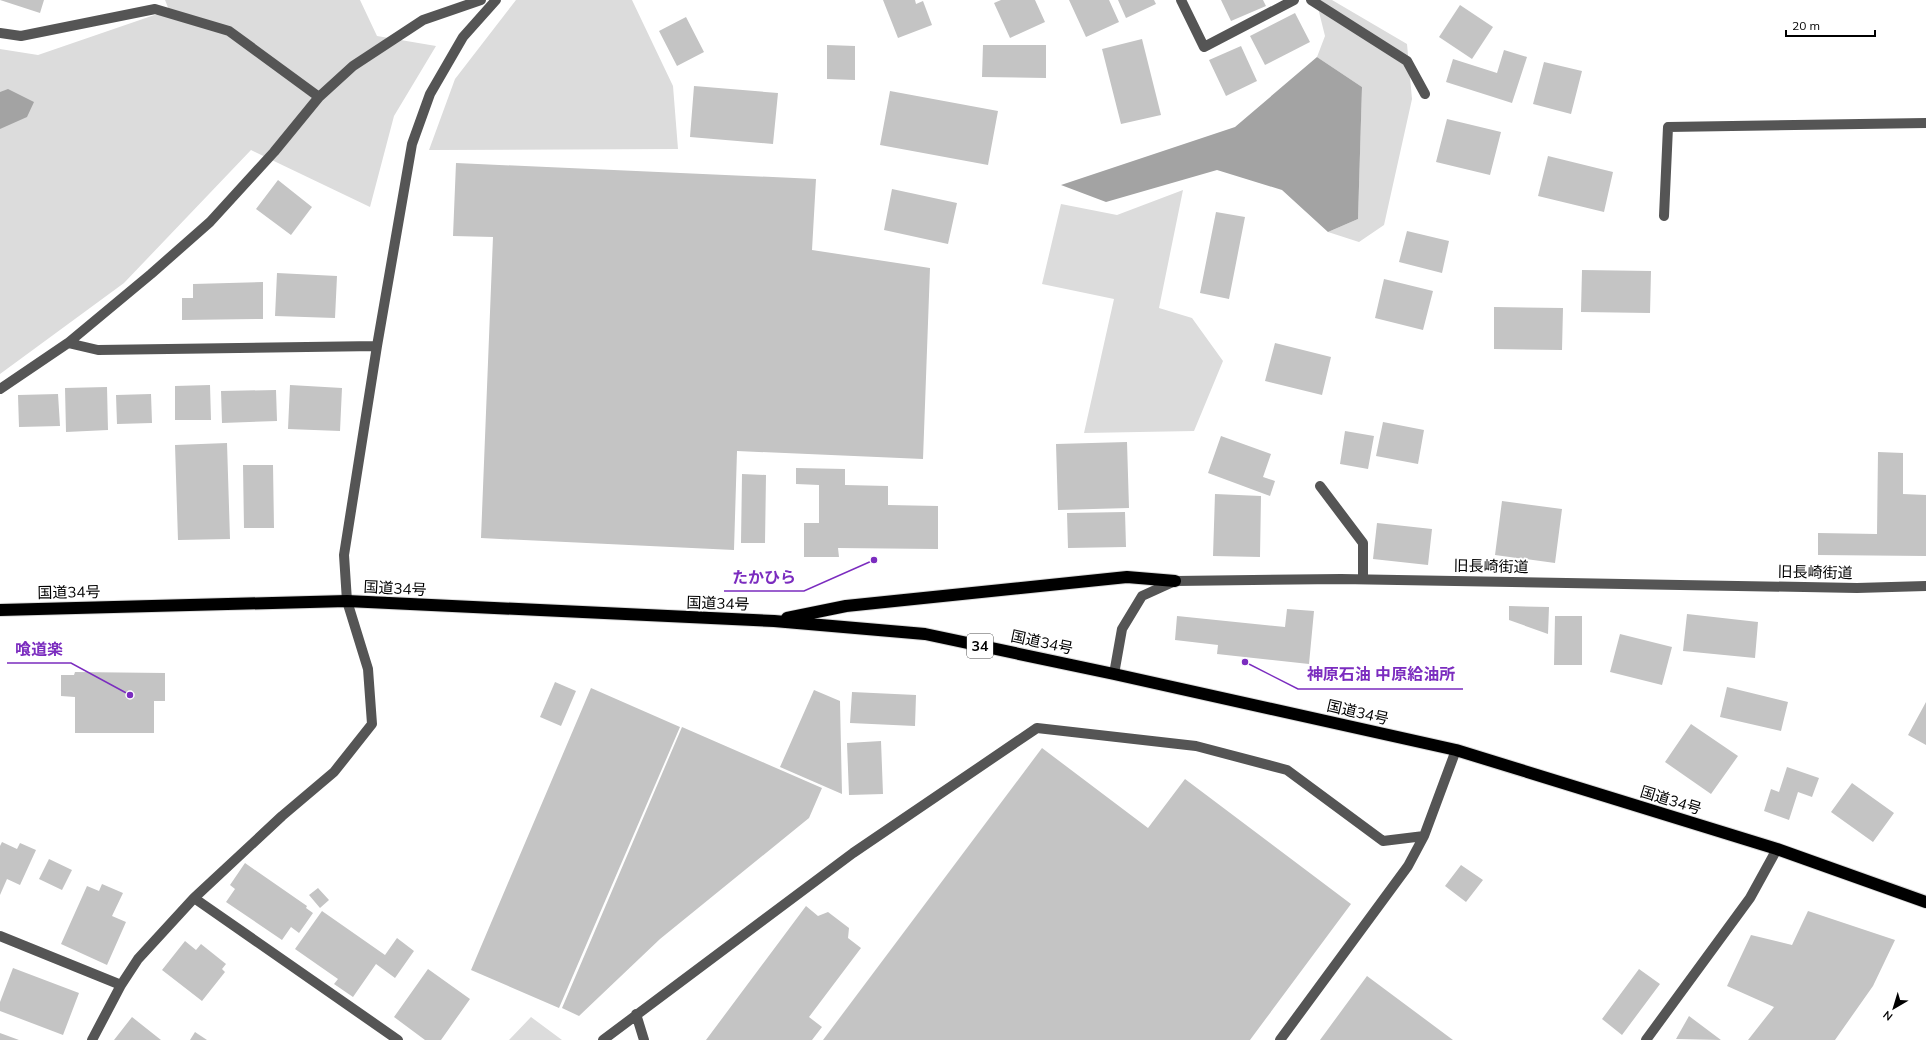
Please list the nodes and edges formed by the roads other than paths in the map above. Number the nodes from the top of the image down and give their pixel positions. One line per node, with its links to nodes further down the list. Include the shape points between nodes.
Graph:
1 (481, 0): 8 (street, via 423,20 353,66)
2 (496, 0): 12 (street, via 464,37 452,56 430,94 412,144)
3 (1181, 0): 4 (street, via 1204,47)
4 (1294, 0)
5 (1311, 0): 7 (street, via 1407,60)
6 (0, 33): 8 (street, via 21,36 155,9 229,31)
7 (1425, 94)
8 (319, 97): 11 (street, via 274,152 210,222)
9 (1926, 123): 10 (street, via 1668,127)
10 (1664, 216)
11 (68, 343): 12 (street, via 98,350); 13 (street)
12 (377, 346): 18 (street, via 344,555)
13 (0, 389)
14 (1320, 486): 15 (street, via 1363,543)
15 (1363, 579): 16 (street, 旧長崎街道); 17 (street, 旧長崎街道, via 1857,588)
16 (1175, 581): 20 (highway, via 1120,578 846,606); 21 (street, 旧長崎街道, via 1142,596 1122,629)
17 (1926, 586)
18 (346, 601): 19 (highway, 国道34号 / 34); 20 (highway, 国道34号 / 34); 25 (street, via 368,669 372,724 334,772 282,816)
19 (0, 610)
20 (774, 621): 21 (highway, 国道34号 / 34, via 925,634)
21 (1114, 674): 22 (highway, 国道34号 / 34)
22 (1456, 750): 23 (street); 24 (highway, 国道34号 / 34)
23 (1424, 836): 29 (street, via 1383,841 1287,770 1196,746 1037,728 853,852); 35 (street, via 1408,866)
24 (1777, 849): 26 (highway, 国道34号 / 34); 30 (street, via 1750,898)
25 (194, 898): 28 (street, via 138,959); 32 (street)
26 (1926, 902)
27 (0, 936): 28 (street)
28 (121, 985): 31 (street)
29 (636, 1014): 33 (street); 34 (street)
30 (1649, 1039)
31 (92, 1040)
32 (398, 1040)
33 (603, 1040)
34 (644, 1040)
35 (1280, 1040)

